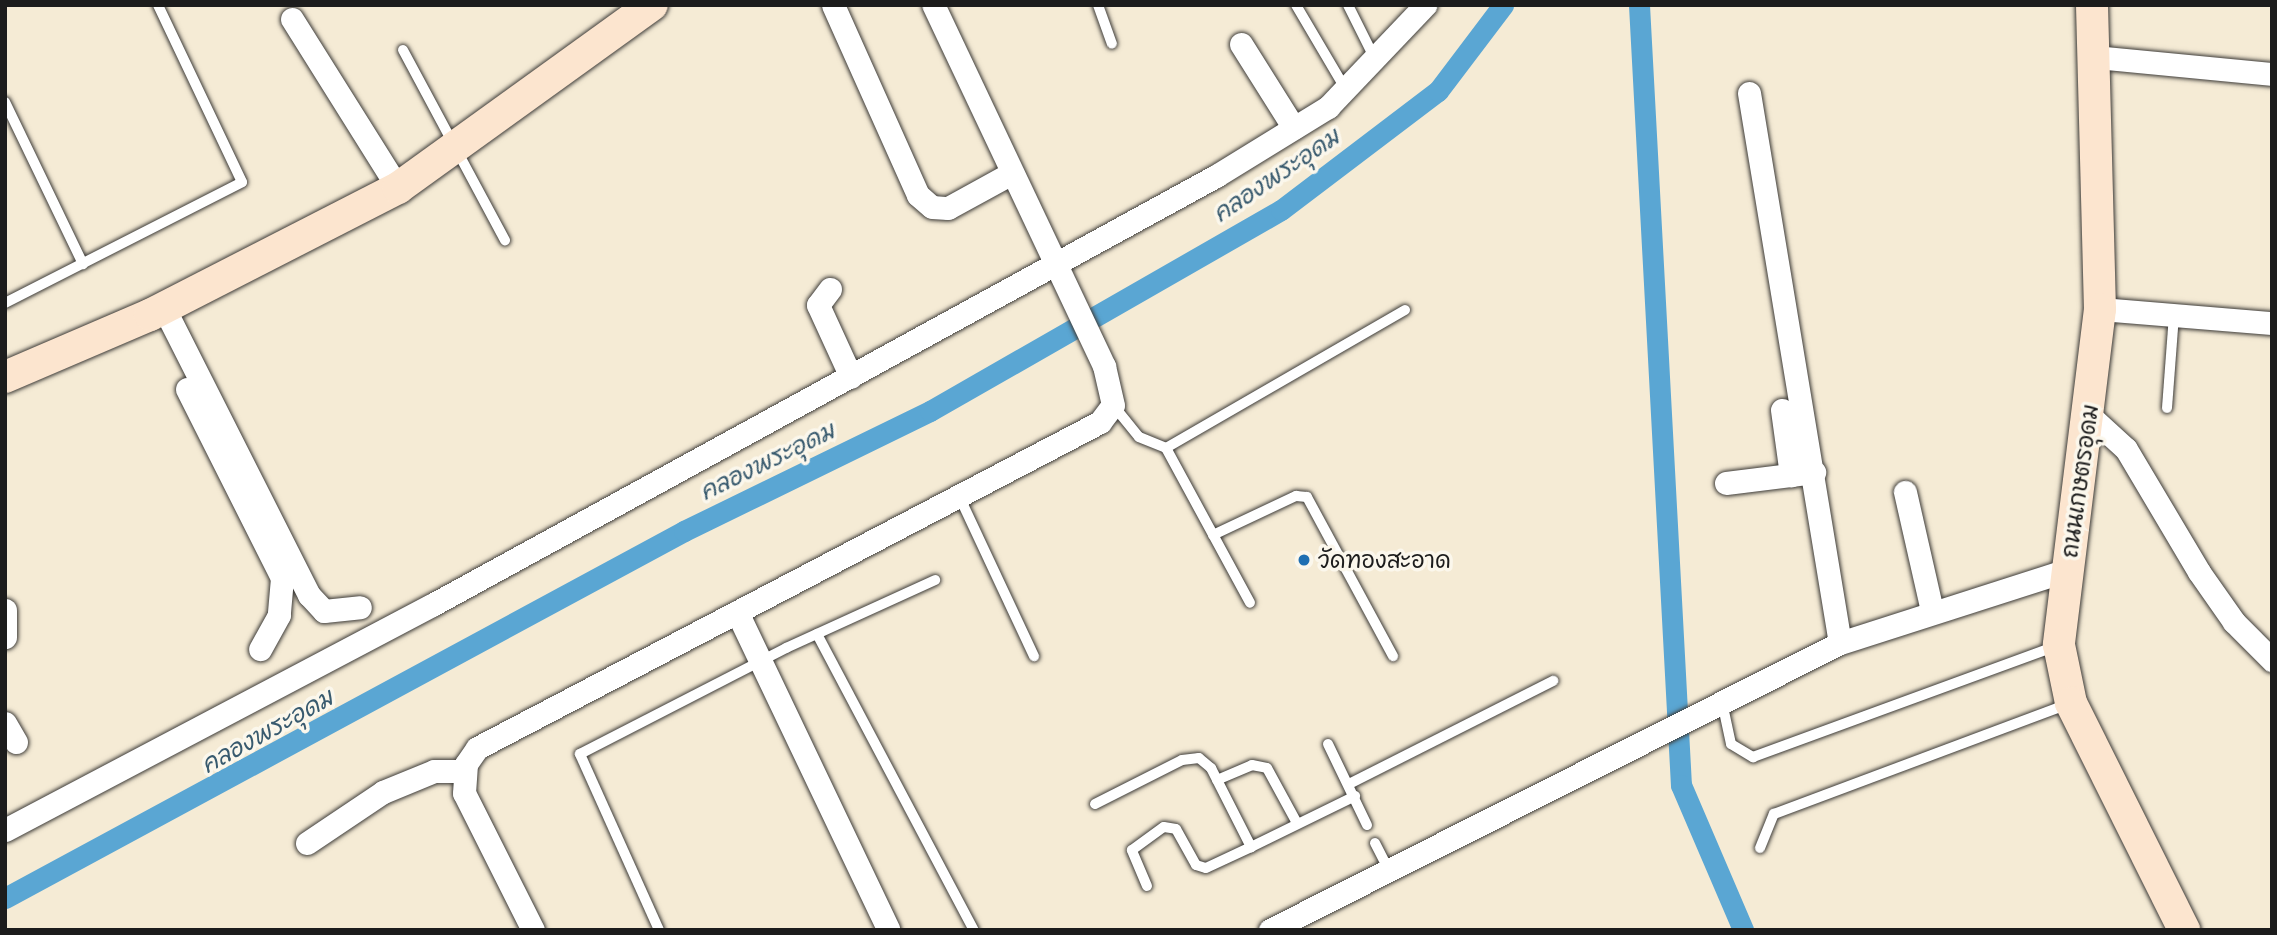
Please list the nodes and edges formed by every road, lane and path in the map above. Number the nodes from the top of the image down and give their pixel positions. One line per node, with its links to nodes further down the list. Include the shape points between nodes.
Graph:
1 (158, 5): 25 (lane, via 242,182)
2 (652, 5): 21 (street)
3 (833, 5): 22 (street, via 918,195 932,207 948,208)
4 (933, 5): 22 (street)
5 (1098, 5): 11 (lane)
6 (1296, 5): 17 (lane)
7 (1348, 5): 15 (lane)
8 (1425, 5): 15 (street)
9 (2092, 5): 14 (street, ถนนเกษตรอุดม)
10 (292, 19): 23 (street)
11 (1112, 44)
12 (1241, 44): 20 (street)
13 (403, 50): 21 (lane)
14 (2095, 57): 16 (street); 29 (street, ถนนเกษตรอุดม)
15 (1376, 62): 17 (street)
16 (2272, 74)
17 (1346, 90): 20 (street)
18 (1749, 93): 41 (street)
19 (5, 102): 25 (lane)
20 (1294, 128): 26 (street)
21 (454, 149): 23 (street); 24 (lane)
22 (1012, 173): 26 (street)
23 (398, 188): 31 (street)
24 (505, 240)
25 (83, 264): 28 (lane)
26 (1061, 277): 35 (street); 36 (street, via 1104,366)
27 (830, 289): 35 (street, via 818,305)
28 (5, 303)
29 (2100, 309): 32 (street); 39 (street, ถนนเกษตรอุดม)
30 (1405, 310): 40 (lane)
31 (157, 311): 34 (street); 49 (street, via 309,595 324,611); 57 (street, via 282,578 279,615)
32 (2174, 315): 33 (street); 37 (lane)
33 (2272, 323)
34 (5, 377)
35 (851, 377): 73 (street)
36 (1113, 405): 40 (lane, via 1139,437); 44 (street, via 1100,422)
37 (2167, 408)
38 (1783, 410): 41 (street)
39 (2091, 417): 46 (street, ถนนเกษตรอุดม); 60 (street, via 2126,449 2199,572 2234,622)
40 (1166, 448): 45 (lane)
41 (1803, 473): 42 (street); 55 (street)
42 (1726, 483)
43 (1905, 492): 51 (street)
44 (959, 496): 52 (street); 58 (lane)
45 (1213, 535): 48 (lane); 59 (lane, via 1296,496 1307,497)
46 (2067, 570): 51 (street); 56 (street, ถนนเกษตรอุดม)
47 (935, 580): 53 (lane)
48 (1250, 603)
49 (359, 607)
50 (5, 610): 54 (street)
51 (1932, 611): 55 (street)
52 (737, 612): 61 (street); 66 (street, via 477,748)
53 (817, 634): 61 (lane); 83 (lane)
54 (5, 637)
55 (1840, 643): 63 (street)
56 (2059, 645): 63 (lane, via 1753,757 1731,744); 64 (street, ถนนเกษตรอุดม)
57 (260, 649)
58 (1034, 656)
59 (1393, 656)
60 (2272, 660)
61 (761, 661): 81 (lane, via 580,754); 82 (street)
62 (1553, 681): 68 (lane)
63 (1712, 703): 78 (street)
64 (2071, 703): 77 (lane, via 1774,814); 85 (street, ถนนเกษตรอุดม)
65 (1328, 744): 68 (lane)
66 (464, 771): 74 (street, via 434,771 383,792); 80 (street, via 469,808)
67 (1217, 780): 70 (lane, via 1199,758 1182,760); 71 (lane, via 1252,765 1267,768); 76 (lane)
68 (1349, 784): 69 (lane)
69 (1355, 796): 71 (lane); 72 (lane)
70 (1096, 804)
71 (1297, 823): 76 (lane)
72 (1367, 825)
73 (5, 830)
74 (307, 843)
75 (1375, 843): 78 (lane)
76 (1251, 847): 79 (lane, via 1206,868 1196,865 1176,829 1164,827 1132,850)
77 (1760, 848)
78 (1388, 869): 84 (street)
79 (1147, 886)
80 (533, 930)
81 (659, 930)
82 (889, 930)
83 (974, 930)
84 (1270, 930)
85 (2183, 930)

